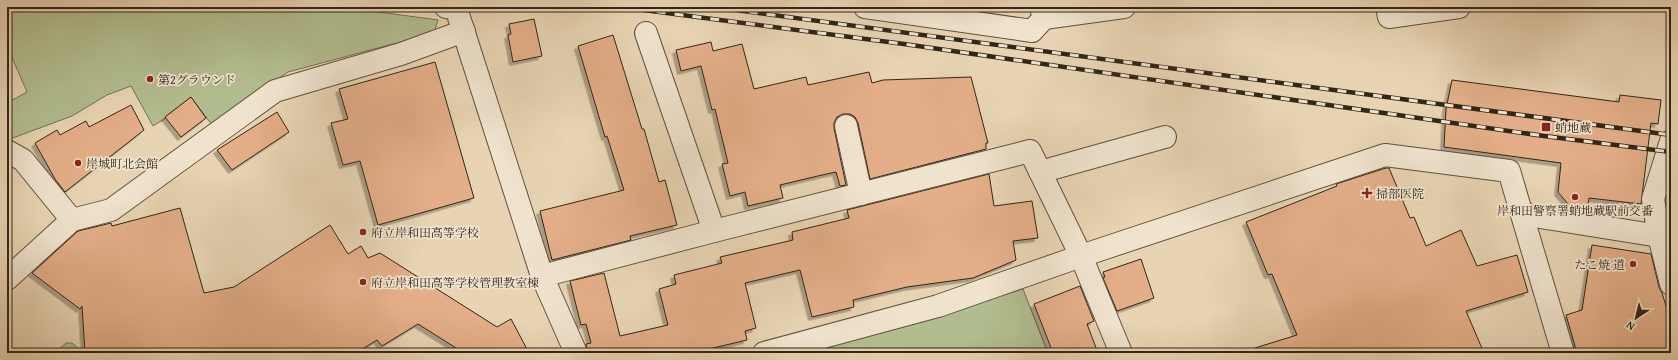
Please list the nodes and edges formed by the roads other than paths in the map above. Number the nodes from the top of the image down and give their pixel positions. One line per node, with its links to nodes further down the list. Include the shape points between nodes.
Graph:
1 (446, 7): 8 (street, via 456,8)
2 (865, 7): 6 (street)
3 (1124, 7): 7 (street)
4 (1387, 7): 5 (street, via 1389,17)
5 (1459, 7)
6 (934, 12): 7 (street, via 1032,31)
7 (1042, 13)
8 (464, 32): 17 (street, via 401,54 275,91 111,210); 21 (street)
9 (646, 33): 18 (street)
10 (846, 126): 15 (street)
11 (1165, 137): 14 (street)
12 (1671, 141): 19 (street, via 1653,199)
13 (7, 151): 17 (street, via 23,160)
14 (1040, 172): 15 (street, via 1030,151); 20 (street)
15 (861, 194): 18 (street)
16 (1522, 214): 19 (street); 20 (street, via 1510,171 1385,155); 27 (street)
17 (72, 220): 22 (street)
18 (714, 231): 21 (street)
19 (1658, 236): 23 (street)
20 (1081, 256): 25 (street, via 938,306); 26 (street)
21 (542, 276): 24 (street)
22 (7, 280)
23 (1671, 284)
24 (576, 353)
25 (764, 353)
26 (1121, 353)
27 (1563, 353)

